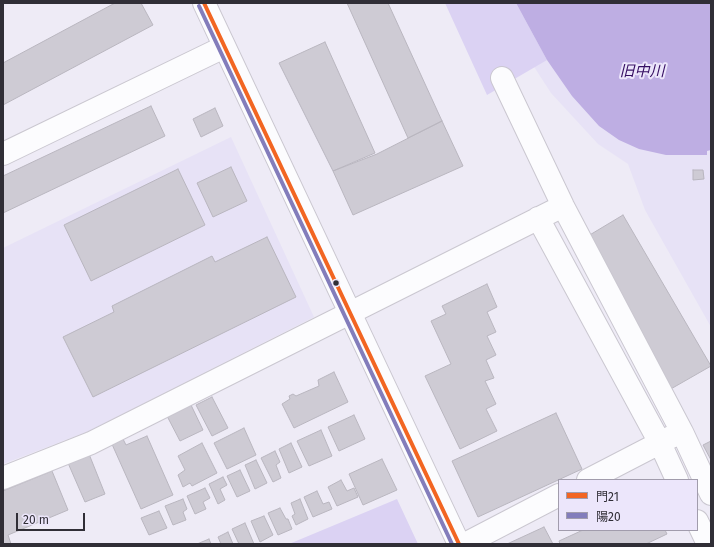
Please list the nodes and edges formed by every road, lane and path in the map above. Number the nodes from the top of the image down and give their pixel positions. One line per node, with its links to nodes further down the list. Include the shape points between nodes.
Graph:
1 (204, 3): 2 (street)
2 (224, 47): 4 (street); 7 (street)
3 (502, 78): 5 (street)
4 (3, 154)
5 (563, 206): 6 (street); 8 (street)
6 (538, 218): 7 (street); 9 (street)
7 (349, 312): 10 (street, via 90,443); 16 (street)
8 (682, 432): 9 (street); 13 (street)
9 (660, 443): 11 (street); 12 (street)
10 (3, 478)
11 (590, 479)
12 (677, 479)
13 (711, 494)
14 (558, 496): 17 (street)
15 (698, 523): 18 (street)
16 (458, 544)
17 (465, 544)
18 (708, 544)

